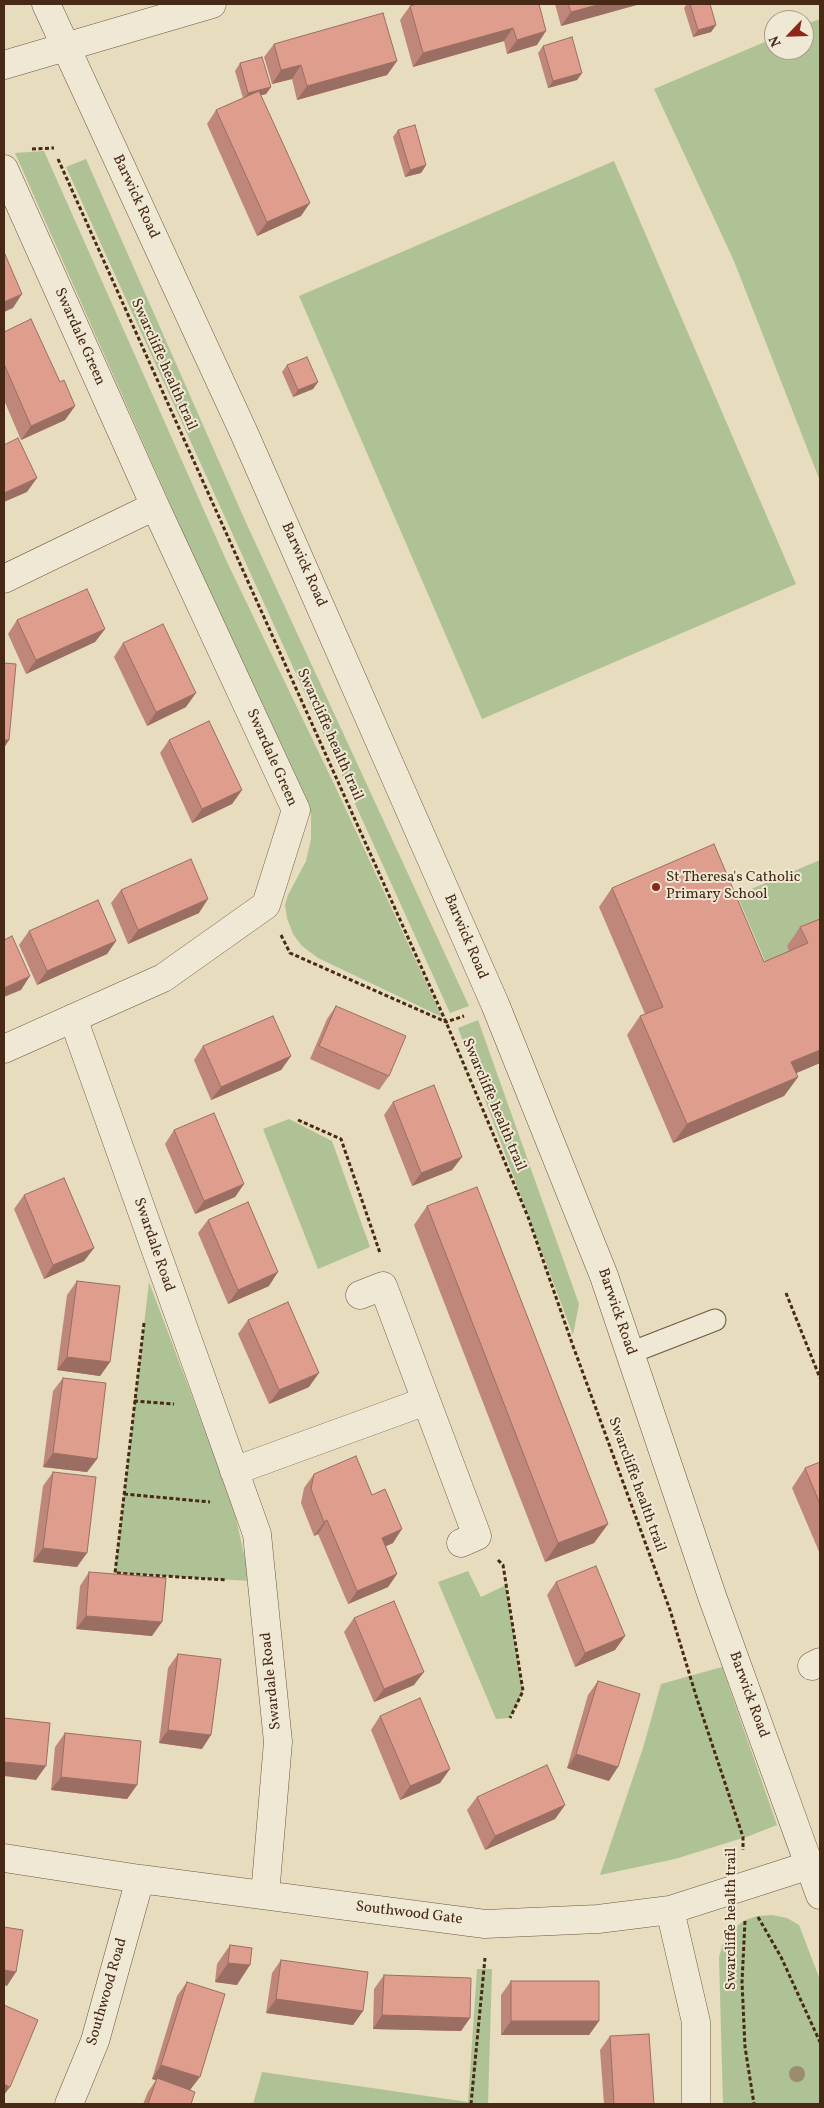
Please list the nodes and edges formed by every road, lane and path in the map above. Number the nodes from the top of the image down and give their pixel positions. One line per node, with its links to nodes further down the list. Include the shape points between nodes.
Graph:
1 (46, 4): 3 (street, Barwick Road)
2 (212, 4): 3 (street)
3 (66, 48): 4 (street); 18 (street, Barwick Road, via 244,433 495,1004 604,1276)
4 (4, 64)
5 (58, 159): 11 (path, Swarcliffe health trail)
6 (4, 169): 7 (street, Swardale Green)
7 (155, 506): 8 (street); 9 (street, Swardale Green, via 296,810)
8 (4, 579)
9 (266, 905): 10 (street, via 163,978); 11 (path, via 290,953)
10 (73, 1018): 12 (street); 21 (street, Swardale Road)
11 (446, 1022): 30 (path, Swarcliffe health trail, via 528,1217 670,1610 743,1837)
12 (4, 1049)
13 (298, 1120): 14 (path, via 341,1139 382,1260)
14 (371, 1290): 20 (street)
15 (786, 1293): 19 (path)
16 (714, 1320): 18 (lane)
17 (144, 1322): 22 (path)
18 (630, 1353): 28 (street, Barwick Road, via 712,1596)
19 (820, 1378)
20 (426, 1401): 21 (street); 24 (street)
21 (234, 1471): 23 (street, Swardale Road)
22 (124, 1494): 23 (path); 25 (path, via 115,1573)
23 (247, 1506): 25 (street, Swardale Road, via 257,1534)
24 (469, 1539): 26 (path, via 503,1565 523,1691)
25 (262, 1582): 31 (street, Swardale Road, via 278,1742)
26 (510, 1718)
27 (4, 1858): 29 (street, Southwood Gate)
28 (810, 1865): 30 (street, Southwood Gate); 32 (street, Barwick Road)
29 (140, 1879): 31 (street, Southwood Gate); 36 (street, Southwood Road, via 95,2041)
30 (742, 1888): 33 (street, Southwood Gate); 35 (path, via 781,1957); 39 (path, Swarcliffe health trail, via 745,2047)
31 (265, 1895): 33 (street, Southwood Gate, via 485,1924 598,1919)
32 (820, 1895)
33 (670, 1910): 38 (street, via 696,2022)
34 (485, 1969): 37 (path)
35 (820, 2042)
36 (69, 2104)
37 (471, 2104)
38 (696, 2104)
39 (754, 2104)

